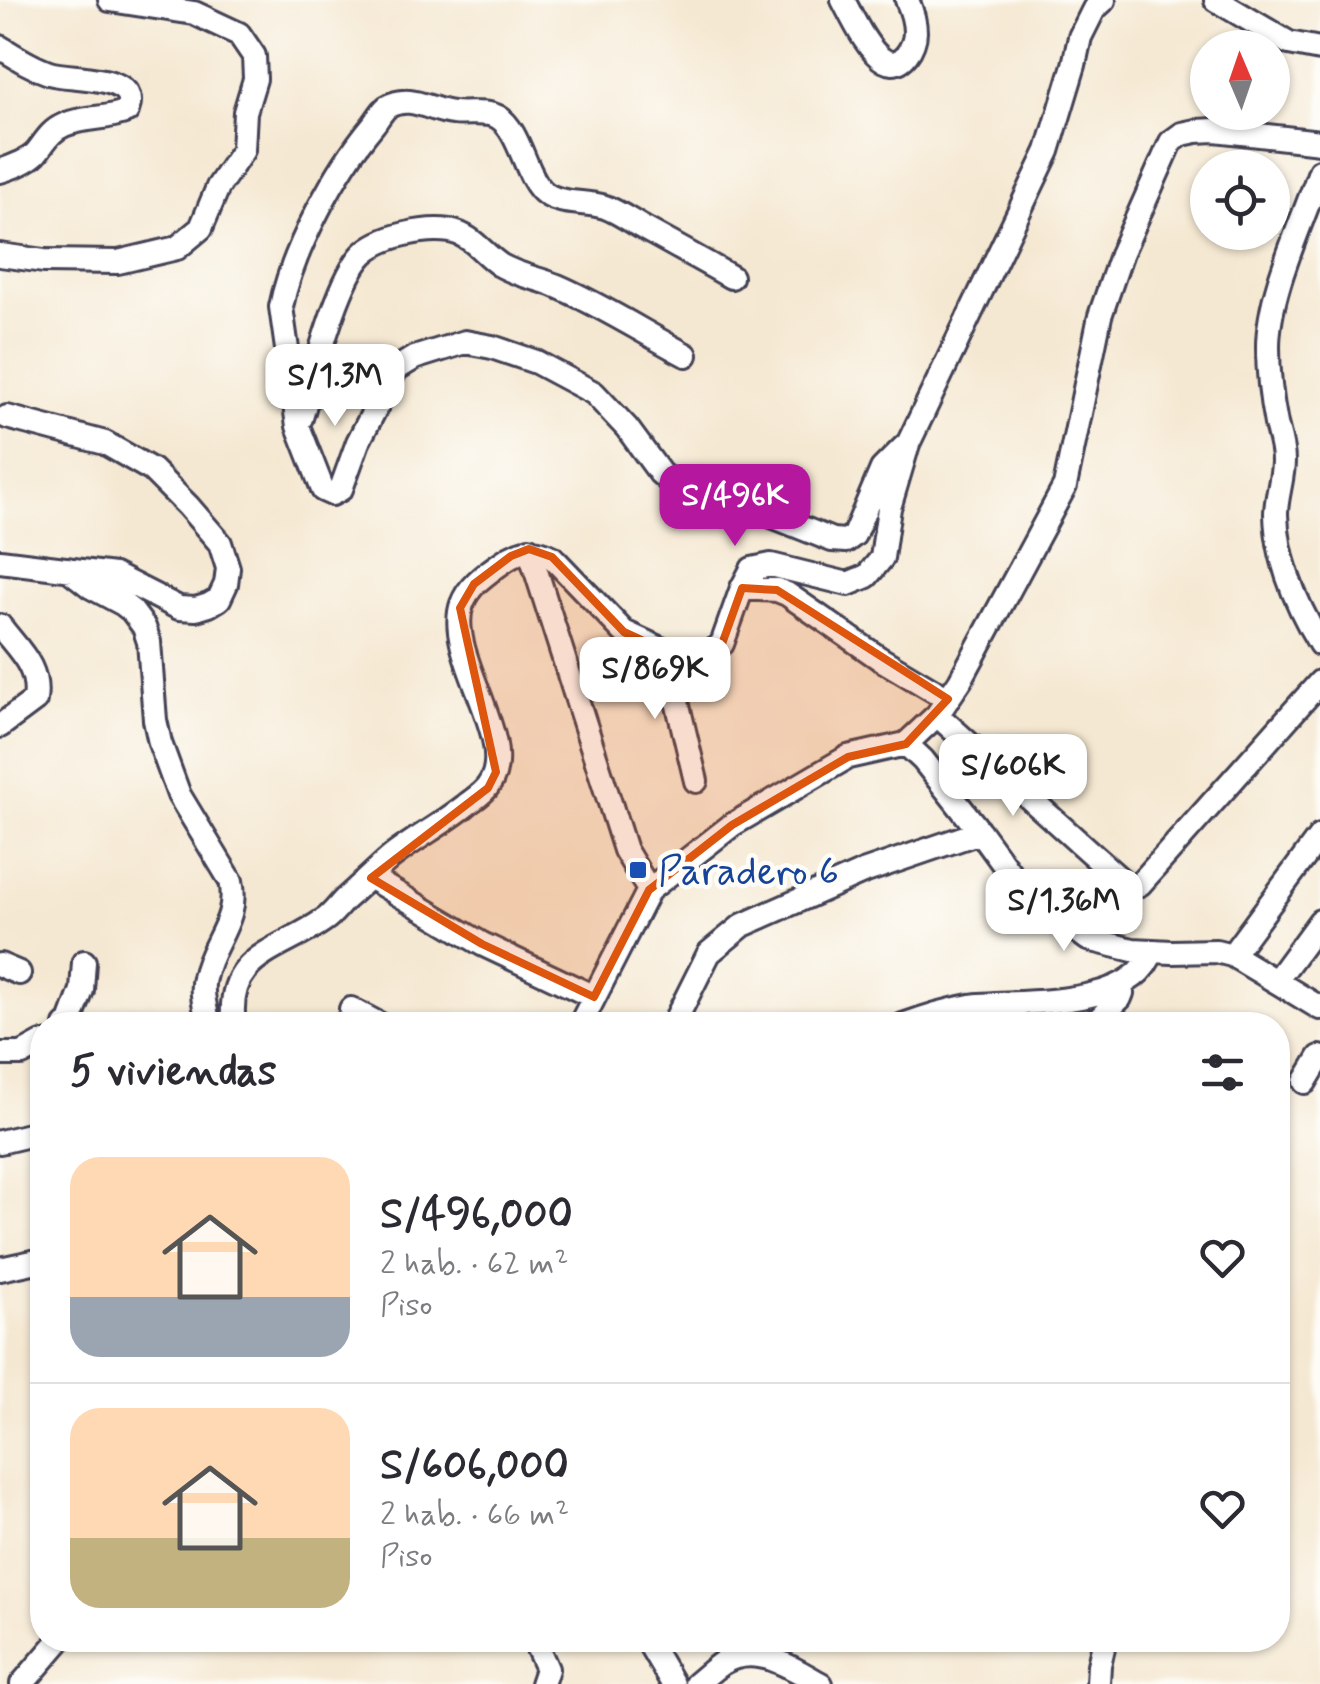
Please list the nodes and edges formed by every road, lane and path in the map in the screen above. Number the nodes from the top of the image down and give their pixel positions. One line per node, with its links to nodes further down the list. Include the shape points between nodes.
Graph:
1 (110, 0): 11 (street, via 194,13 239,34 254,56 256,79 243,150 218,186 202,228 177,248 118,262)
2 (843, 0): 3 (street, via 871,46 894,63 914,41)
3 (907, 0)
4 (1104, 0): 16 (street, via 1080,37 1048,152)
5 (1216, 0): 7 (street, via 1289,43)
6 (0, 47): 9 (street, via 47,72 118,85 130,100 118,115 58,128 30,157)
7 (1320, 49)
8 (1320, 142): 25 (street, via 1215,130 1171,142 1100,316 1065,486)
9 (0, 171)
10 (1320, 171): 22 (street, via 1283,275 1268,347 1283,456 1276,512 1281,551)
11 (0, 255)
12 (731, 278): 15 (street, via 605,207 546,195 499,118 448,113 420,102 387,108 332,184 285,288 282,326)
13 (686, 355): 15 (street, via 554,284 501,266 467,236 447,230 403,234 364,253 350,272)
14 (7, 417): 19 (street, via 105,443 152,470 220,543 228,568 219,598 196,608 179,608 114,575)
15 (298, 426): 16 (street, via 323,490 332,494 341,489 396,369 465,342 492,347 594,393 684,494 747,506 846,541 882,470)
16 (908, 444): 20 (street, via 882,558 867,576 848,584 772,564 752,570)
17 (529, 549): 23 (street, via 552,557 624,632); 31 (street, via 482,577 460,608 468,664 498,752 496,772 488,788); 32 (street, via 625,850)
18 (0, 562): 19 (street)
19 (68, 568): 43 (street, via 124,604 144,627 160,743 179,795 230,881 233,910 203,979)
20 (742, 588): 23 (street, via 722,644 699,657); 25 (street, via 787,594)
21 (0, 626): 26 (street, via 34,670 37,685 35,700)
22 (1320, 644)
23 (664, 651): 28 (street)
24 (1320, 682): 25 (street, via 1135,886 1124,883)
25 (943, 707): 27 (street)
26 (0, 726)
27 (906, 744): 29 (street); 32 (street, via 848,756 732,825)
28 (696, 781)
29 (980, 832): 34 (street, via 1022,890 1088,939); 47 (street, via 863,872 743,925 709,953)
30 (1320, 836): 35 (street)
31 (371, 878): 39 (street, via 482,944); 44 (street, via 326,919 248,965 236,984)
32 (649, 890): 39 (street)
33 (1320, 921): 37 (street)
34 (1152, 951): 35 (street); 38 (street, via 1142,971)
35 (1232, 955): 37 (street)
36 (84, 962): 42 (street)
37 (1276, 981): 40 (street)
38 (1118, 987): 48 (street); 49 (street, via 1120,998)
39 (594, 997): 46 (street)
40 (1320, 1008)
41 (351, 1010): 45 (street)
42 (74, 1012)
43 (207, 1012)
44 (233, 1012)
45 (355, 1012)
46 (586, 1012)
47 (680, 1012)
48 (946, 1012)
49 (1106, 1012)
50 (30, 1050): 51 (street)
51 (0, 1054)
52 (1320, 1057): 53 (street)
53 (1305, 1082)
54 (30, 1135): 55 (street)
55 (0, 1142)
56 (30, 1263): 57 (street)
57 (0, 1269)
58 (50, 1652): 62 (street)
59 (539, 1652): 63 (street, via 547,1669)
60 (654, 1652): 64 (street)
61 (1102, 1652): 67 (street)
62 (22, 1684)
63 (542, 1684)
64 (672, 1684)
65 (696, 1684): 66 (street, via 747,1654 772,1658)
66 (822, 1684)
67 (1098, 1684)

